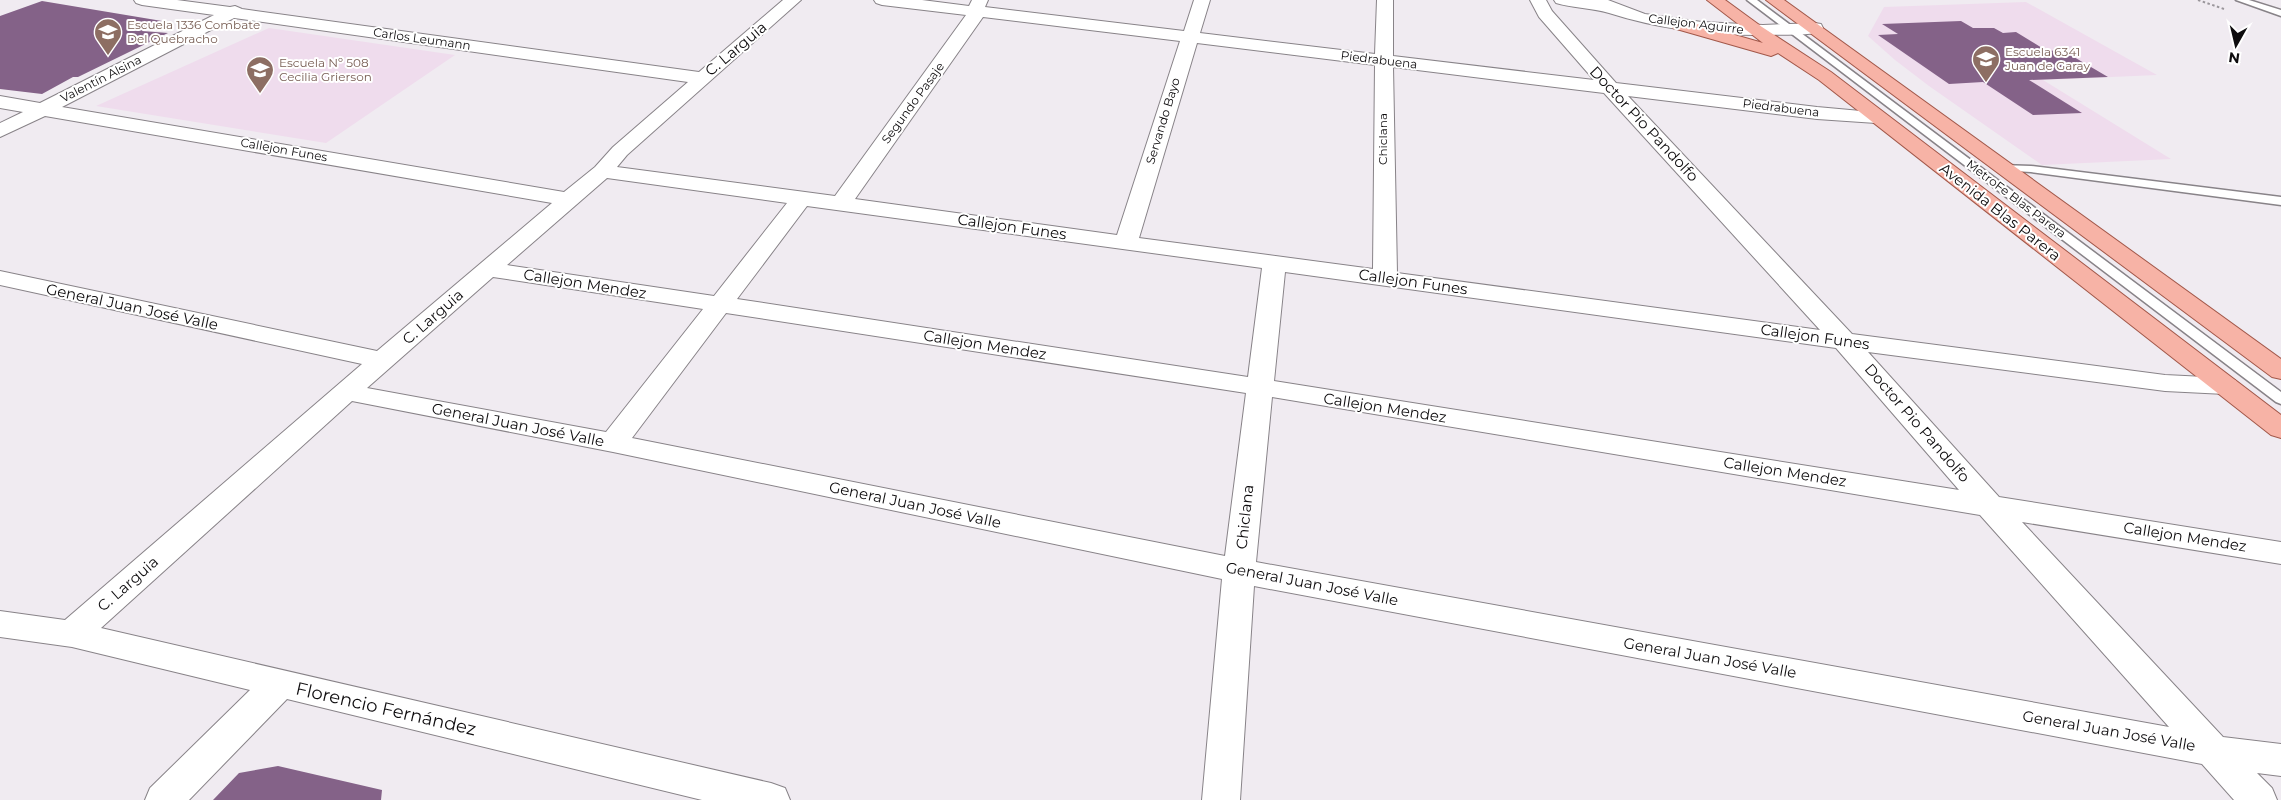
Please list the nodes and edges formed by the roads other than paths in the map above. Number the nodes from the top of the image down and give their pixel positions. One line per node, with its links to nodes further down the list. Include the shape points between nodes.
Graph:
1 (142, 0): 15 (street, Carlos Leumann)
2 (256, 0): 15 (street, Valentín Alsina)
3 (793, 0): 24 (street, C. Larguia)
4 (882, 0): 14 (street, Piedrabuena)
5 (1202, 0): 21 (street, Servando Bayo)
6 (1385, 0): 22 (street, Chiclana)
7 (1538, 0): 25 (street, Doctor Pio Pandolfo, via 1545,13)
8 (1562, 0): 13 (street, Callejon Aguirre)
9 (1715, 0): 19 (main road, Avenida Blas Parera)
10 (1751, 0): 20 (lane, MetroFe Blas Parera)
11 (1774, 0): 18 (main road)
12 (2240, 0): 16 (lane)
13 (1601, 4): 17 (street, Callejon Aguirre, via 1639,17)
14 (977, 6): 21 (street, Piedrabuena); 35 (street, Segundo Pasaje, via 974,18)
15 (231, 13): 24 (street, Carlos Leumann); 27 (street, Valentín Alsina)
16 (2281, 13)
17 (1679, 24): 19 (street, Callejon Aguirre); 23 (main road, via 1765,49)
18 (1815, 28): 20 (street, Callejon Aguirre); 30 (main road)
19 (1756, 30): 20 (street, Callejon Aguirre); 23 (main road, Avenida Blas Parera)
20 (1792, 30): 48 (lane, MetroFe Blas Parera)
21 (1189, 38): 22 (street, Piedrabuena); 36 (street, Servando Bayo)
22 (1384, 61): 25 (street, Piedrabuena); 40 (street, Chiclana)
23 (1825, 76): 28 (main road, Avenida Blas Parera)
24 (702, 78): 31 (street, C. Larguia)
25 (1610, 88): 28 (street, Piedrabuena); 42 (street, Doctor Pio Pandolfo)
26 (0, 102): 27 (street, Callejon Funes)
27 (42, 109): 29 (street, Valentín Alsina); 32 (street, Callejon Funes)
28 (1876, 117): 45 (main road, Avenida Blas Parera)
29 (0, 130)
30 (2001, 168): 34 (lane, via 2031,169); 44 (main road)
31 (602, 171): 32 (street, C. Larguia); 33 (street, Callejon Funes)
32 (567, 198): 38 (street, C. Larguia)
33 (802, 198): 35 (street, Callejon Funes); 41 (street)
34 (2281, 201)
35 (841, 203): 36 (street, Callejon Funes)
36 (1126, 243): 37 (street, Callejon Funes)
37 (1274, 264): 40 (street, Callejon Funes); 46 (street, Chiclana)
38 (489, 269): 41 (street, Callejon Mendez); 43 (street, C. Larguia)
39 (0, 278): 43 (street, General Juan José Valle)
40 (1385, 278): 42 (street, Callejon Funes)
41 (719, 304): 46 (street, Callejon Mendez); 50 (street)
42 (1844, 341): 45 (street, Callejon Funes, via 2164,383); 51 (street, Doctor Pio Pandolfo)
43 (382, 360): 47 (street, C. Larguia)
44 (2281, 371)
45 (2226, 386): 49 (main road, Avenida Blas Parera)
46 (1259, 387): 51 (street, Callejon Mendez); 53 (street, Chiclana)
47 (346, 392): 50 (street, General Juan José Valle); 55 (street, C. Larguia)
48 (2281, 399)
49 (2281, 429)
50 (613, 443): 53 (street, General Juan José Valle)
51 (1989, 505): 52 (street, Callejon Mendez); 57 (street, Doctor Pio Pandolfo)
52 (2281, 553)
53 (1239, 571): 57 (street, General Juan José Valle); 61 (street, Chiclana)
54 (5, 630): 55 (street, Florencio Fernández)
55 (72, 634): 56 (street, Florencio Fernández)
56 (279, 684): 59 (street); 60 (street, Florencio Fernández)
57 (2214, 751): 58 (street, General Juan José Valle); 62 (street, Doctor Pio Pandolfo)
58 (2281, 760)
59 (164, 800)
60 (771, 800)
61 (1221, 800)
62 (2258, 800)

